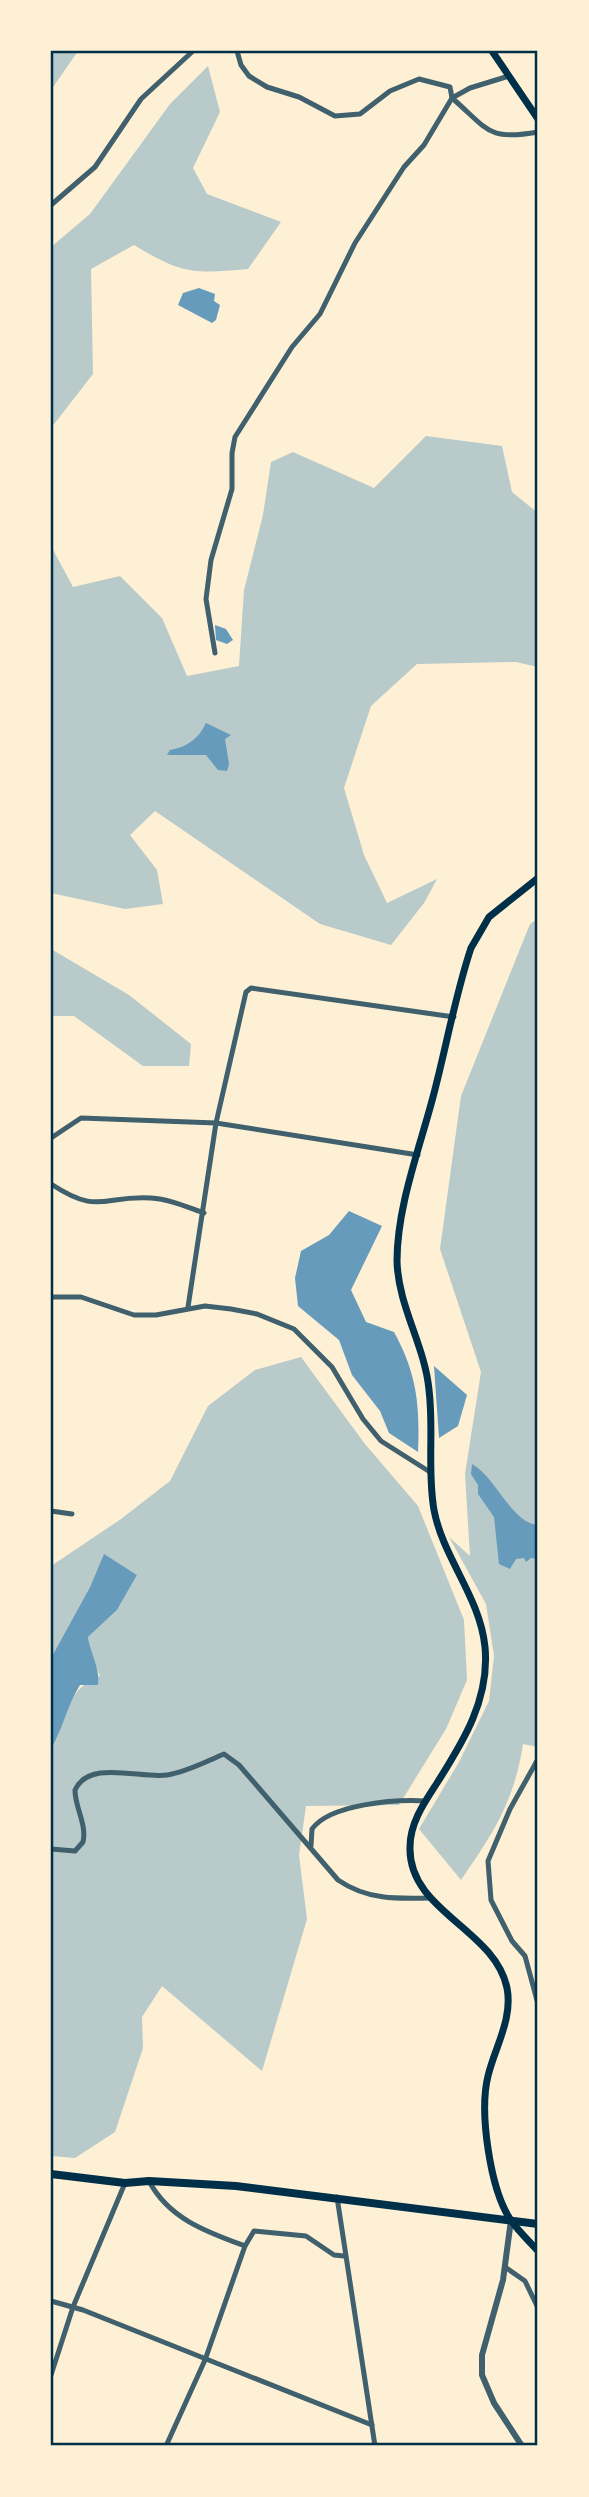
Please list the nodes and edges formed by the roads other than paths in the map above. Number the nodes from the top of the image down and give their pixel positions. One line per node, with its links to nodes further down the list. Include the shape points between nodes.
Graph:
1 (193, 51): 8 (street, via 141,99 95,167)
2 (237, 51): 5 (street, via 249,76 335,116 360,114 390,91 419,79 450,87)
3 (492, 51): 4 (main road)
4 (510, 75): 5 (street); 6 (main road)
5 (452, 99): 7 (street, via 499,136); 9 (street, via 355,243 320,314 292,347 235,437 232,489 211,560 206,599)
6 (538, 119)
7 (538, 132)
8 (51, 205)
9 (215, 653)
10 (538, 878): 11 (main road, via 499,908 479,932 465,967)
11 (454, 1017): 12 (street, via 251,988 246,992); 14 (main road)
12 (216, 1123): 13 (street, via 81,1118); 14 (street); 16 (street)
13 (51, 1138)
14 (418, 1155): 19 (main road, via 400,1227 397,1264 427,1372)
15 (51, 1184): 16 (street, via 92,1204 160,1199)
16 (204, 1213): 18 (street)
17 (51, 1297): 18 (street, via 81,1297 134,1315)
18 (188, 1307): 19 (street, via 257,1314 294,1329 332,1367 381,1441)
19 (430, 1472): 23 (main road, via 435,1514 482,1629 485,1667 474,1718)
20 (51, 1511): 21 (street)
21 (72, 1514)
22 (538, 1759): 27 (street, via 488,1861 492,1900 512,1941 525,1956)
23 (426, 1801): 25 (street, via 370,1804 322,1818 312,1829); 26 (main road, via 412,1830 410,1848 418,1880)
24 (51, 1849): 25 (street, via 75,1851 83,1842 75,1790 87,1777 104,1773 169,1775 225,1754)
25 (312, 1849): 26 (street, via 338,1880 355,1892 393,1899)
26 (431, 1898): 33 (main road, via 494,1960 507,1991 508,2010 484,2098 500,2197)
27 (536, 1986): 28 (street)
28 (538, 2004)
29 (51, 2175): 31 (main road)
30 (149, 2181): 31 (main road); 32 (main road); 35 (street, via 157,2196 183,2219)
31 (125, 2183): 40 (street)
32 (337, 2197): 33 (main road); 37 (street)
33 (511, 2220): 34 (main road); 36 (main road); 38 (street)
34 (538, 2224)
35 (245, 2246): 37 (street, via 254,2231 306,2236 334,2255); 42 (street)
36 (538, 2251)
37 (344, 2256): 44 (street)
38 (505, 2267): 41 (street, via 525,2281); 47 (street, via 482,2355 482,2375)
39 (51, 2301): 40 (street)
40 (73, 2307): 42 (street); 43 (street)
41 (538, 2308)
42 (205, 2360): 44 (street); 45 (street)
43 (51, 2375)
44 (372, 2425): 46 (street)
45 (166, 2446)
46 (375, 2446)
47 (522, 2446)

